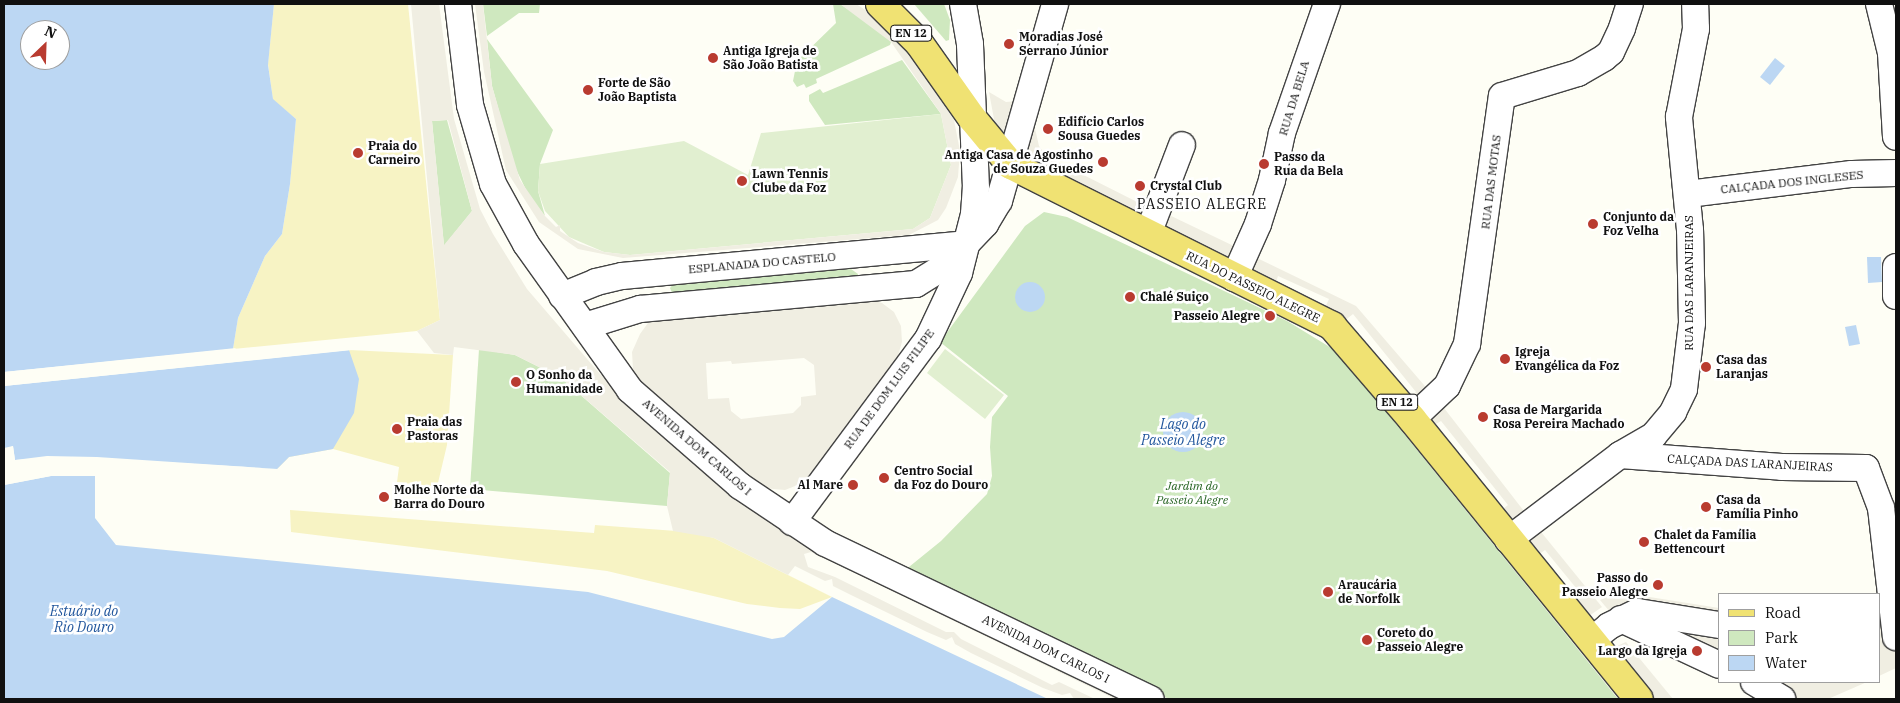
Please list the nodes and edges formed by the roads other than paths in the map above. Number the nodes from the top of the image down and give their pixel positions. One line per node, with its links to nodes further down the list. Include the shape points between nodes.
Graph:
1 (458, 4): 20 (street, AVENIDA DOM CARLOS I, via 470,105 492,184 509,217)
2 (880, 4): 10 (main road, EN 12, via 919,43)
3 (963, 4): 10 (street, via 970,44)
4 (1055, 4): 13 (street)
5 (1327, 4): 19 (street, RUA DA BELA, via 1282,133 1258,224)
6 (1630, 4): 23 (street, RUA DAS MOTAS, via 1622,28 1604,58 1578,74 1502,96 1467,344 1447,386)
7 (1694, 4): 15 (street, RUA DAS LARANJEIRAS, via 1696,29 1679,116)
8 (1880, 4): 9 (street, via 1891,53)
9 (1894, 94): 11 (street)
10 (972, 118): 13 (main road, EN 12); 17 (street, via 976,188)
11 (1896, 137)
12 (1182, 145): 16 (street)
13 (1011, 165): 16 (main road, RUA DO PASSEIO ALEGRE / EN 12); 17 (street, via 999,201 985,224)
14 (1896, 173): 15 (street, CALÇADA DOS INGLESES, via 1852,174)
15 (1688, 194): 24 (street, RUA DAS LARANJEIRAS, via 1692,323 1684,389 1676,407 1654,435)
16 (1148, 234): 19 (main road, RUA DO PASSEIO ALEGRE / EN 12)
17 (966, 244): 20 (street, ESPLANADA DO CASTELO, via 622,276 596,282); 22 (street, via 946,265 916,284 640,309); 26 (street, RUA DE DOM LUIS FILIPE, via 959,273 928,339)
18 (1896, 267): 21 (street)
19 (1234, 278): 23 (main road, RUA DO PASSEIO ALEGRE / EN 12, via 1332,326)
20 (562, 296): 22 (street, AVENIDA DOM CARLOS I)
21 (1896, 296)
22 (585, 326): 26 (street, AVENIDA DOM CARLOS I, via 630,390 740,486)
23 (1412, 419): 27 (main road, RUA DO PASSEIO ALEGRE / EN 12)
24 (1620, 455): 25 (street, CALÇADA DAS LARANJEIRAS, via 1782,467 1866,468); 27 (street, RUA DAS LARANJEIRAS)
25 (1889, 498): 30 (street)
26 (792, 522): 34 (street, AVENIDA DOM CARLOS I, via 825,543)
27 (1508, 540): 31 (main road, RUA DO PASSEIO ALEGRE / EN 12)
28 (1621, 618): 29 (street, via 1644,612); 31 (street); 32 (street)
29 (1718, 625)
30 (1890, 638)
31 (1592, 640): 35 (main road, RUA DO PASSEIO ALEGRE / EN 12)
32 (1718, 665)
33 (1756, 683): 36 (street)
34 (1150, 699)
35 (1639, 699)
36 (1782, 699)

